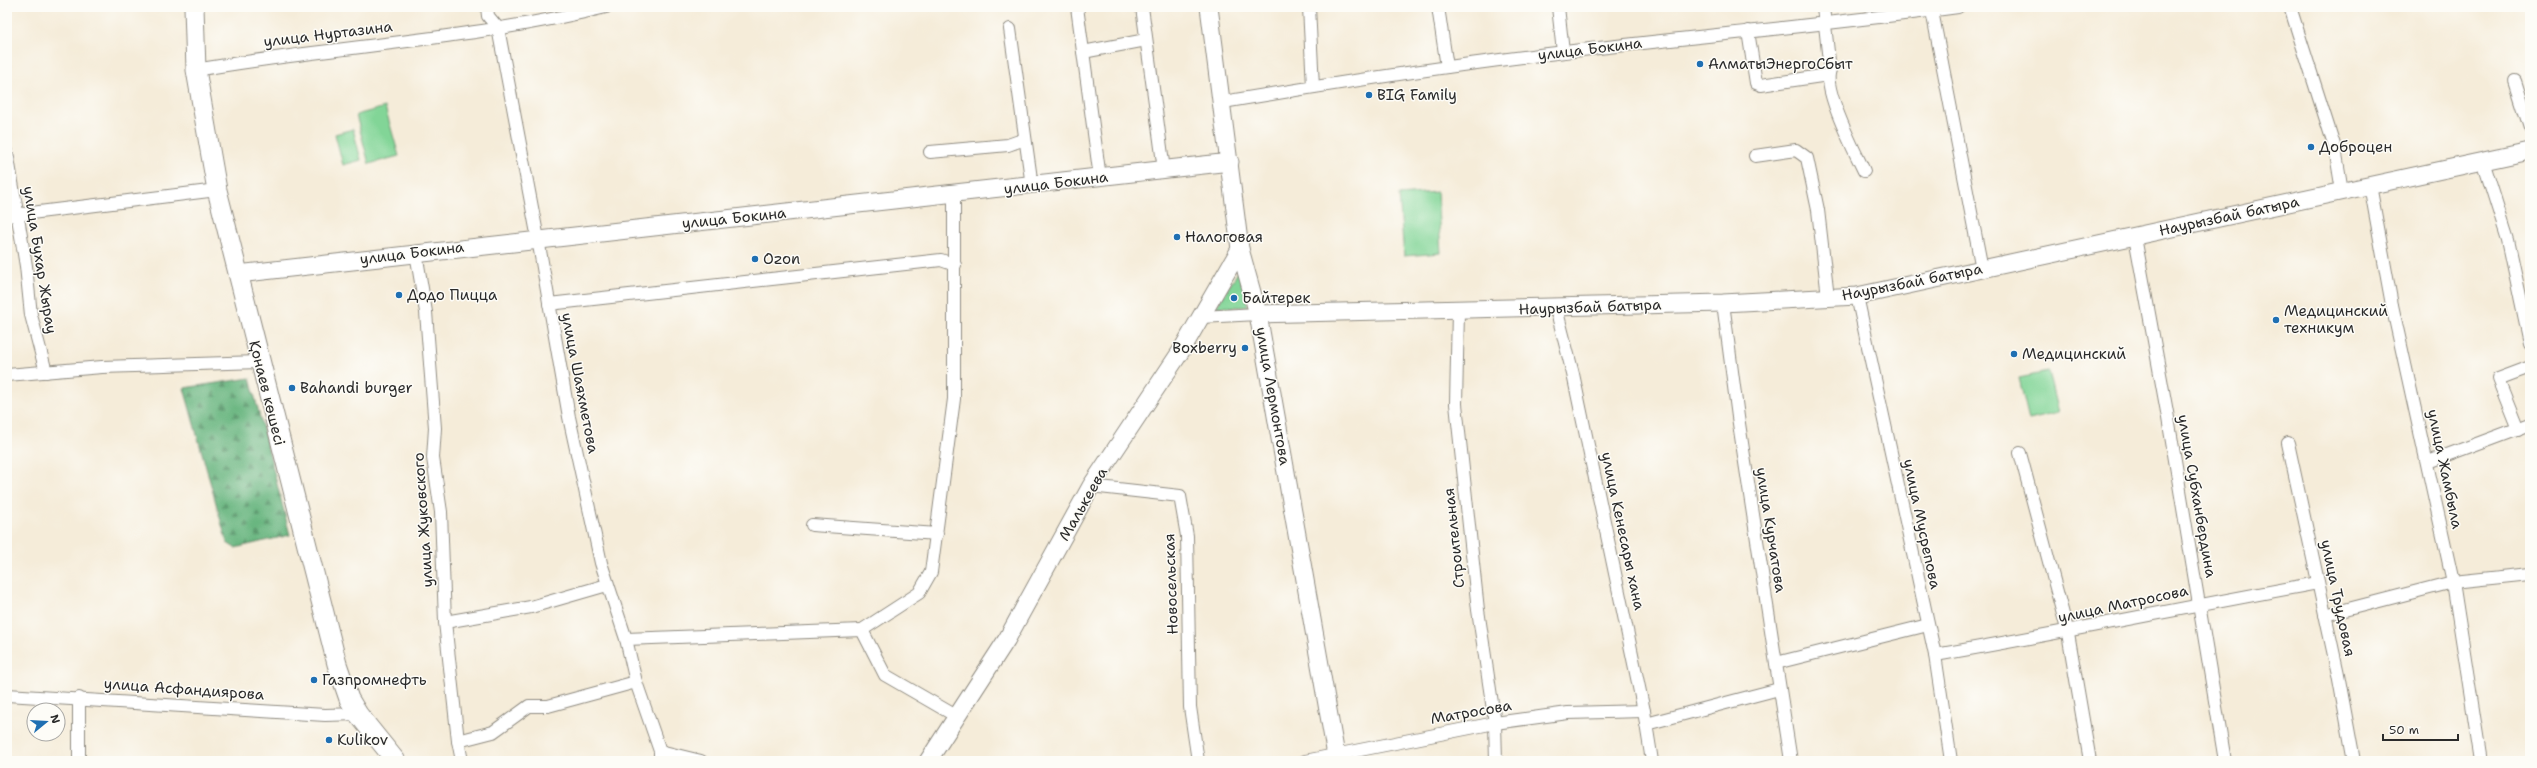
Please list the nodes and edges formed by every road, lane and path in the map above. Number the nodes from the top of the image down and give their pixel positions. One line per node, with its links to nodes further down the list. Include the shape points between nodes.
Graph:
1 (194, 7): 23 (main road, Қонаев көшесі)
2 (487, 7): 16 (street, улица Шаяхметова, via 488,16)
3 (606, 7): 14 (street, улица Нуртазина)
4 (1077, 7): 20 (street)
5 (1142, 7): 19 (street)
6 (1209, 7): 27 (main road, улица Лермонтова)
7 (1309, 7): 26 (street)
8 (1438, 7): 22 (street)
9 (1558, 7): 21 (street)
10 (1823, 7): 15 (street)
11 (1958, 7): 13 (street, улица Бокина)
12 (2290, 7): 42 (street, via 2335,148)
13 (1932, 11): 15 (street, улица Бокина); 50 (street)
14 (567, 12): 16 (street, улица Нуртазина, via 545,22)
15 (1824, 22): 18 (street, улица Бокина); 24 (street, via 1830,70)
16 (498, 28): 23 (street, улица Нуртазина, via 261,58); 46 (street, улица Шаяхметова)
17 (1010, 29): 29 (street)
18 (1748, 31): 21 (street, улица Бокина); 24 (street, via 1756,83 1761,85)
19 (1146, 40): 20 (street); 36 (street)
20 (1083, 52): 38 (street)
21 (1564, 52): 22 (street, улица Бокина)
22 (1447, 67): 26 (street, улица Бокина)
23 (196, 70): 41 (main road, Қонаев көшесі)
24 (1828, 75): 37 (street, via 1842,128)
25 (2515, 81): 28 (street)
26 (1313, 87): 27 (street, улица Бокина)
27 (1223, 102): 35 (main road, улица Лермонтова)
28 (2530, 128)
29 (1026, 139): 32 (street, via 1008,145); 40 (street)
30 (2530, 151): 34 (main road, Наурызбай батыра)
31 (7, 152): 44 (street, улица Бухар Жырау)
32 (930, 152)
33 (1755, 156): 53 (street, via 1796,150 1807,158 1818,210)
34 (2483, 161): 39 (main road, Наурызбай батыра); 60 (street, via 2508,240)
35 (1230, 162): 36 (main road, улица Бокина); 47 (main road, улица Лермонтова)
36 (1164, 170): 38 (main road, улица Бокина)
37 (1864, 171)
38 (1100, 178): 40 (main road, улица Бокина)
39 (2370, 185): 42 (main road, Наурызбай батыра); 68 (street, улица Жамбыла, via 2392,305)
40 (1032, 186): 43 (main road, улица Бокина)
41 (217, 190): 44 (street); 51 (main road, Қонаев көшесі)
42 (2342, 191): 45 (main road, Наурызбай батыра)
43 (954, 196): 46 (main road, улица Бокина); 49 (street)
44 (13, 216): 63 (street, улица Бухар Жырау, via 31,315)
45 (2135, 237): 50 (main road, Наурызбай батыра); 76 (street, улица Субханбердина)
46 (538, 239): 48 (main road, улица Бокина); 55 (street, улица Шаяхметова)
47 (1240, 249): 58 (main road, улица Лермонтова); 59 (main road, Малькеева)
48 (416, 253): 51 (main road, улица Бокина); 78 (street, улица Жуковского, via 426,312 436,428 433,458 441,512)
49 (955, 265): 55 (street, via 941,260); 71 (street, via 954,400)
50 (1982, 269): 52 (main road, Наурызбай батыра)
51 (238, 274): 61 (main road, Қонаев көшесі)
52 (1856, 296): 53 (main road, Наурызбай батыра); 79 (street, улица Мусрепова)
53 (1828, 297): 54 (main road, Наурызбай батыра)
54 (1723, 303): 56 (main road, Наурызбай батыра); 84 (street, улица Курчатова)
55 (549, 304): 75 (street, улица Шаяхметова, via 569,417)
56 (1556, 308): 57 (main road, Наурызбай батыра); 89 (street, улица Кенесары хана, via 1573,374)
57 (1458, 311): 58 (main road, Наурызбай батыра); 92 (street, Строительная, via 1456,404 1478,610)
58 (1258, 314): 59 (street); 96 (main road, улица Лермонтова)
59 (1201, 317): 69 (main road, Малькеева)
60 (2530, 344)
61 (259, 362): 63 (street); 90 (main road, Қонаев көшесі, via 337,664 349,698)
62 (2530, 367): 65 (street, via 2498,379)
63 (46, 372): 64 (street)
64 (7, 375)
65 (2527, 427): 68 (street)
66 (2288, 443): 74 (street, улица Трудовая)
67 (2020, 453): 81 (street)
68 (2428, 462): 73 (street, улица Жамбыла)
69 (1091, 486): 91 (main road, Малькеева, via 1008,639); 102 (street, Новосельская, via 1180,496 1187,536 1190,707)
70 (812, 525): 71 (street)
71 (937, 534): 80 (street, via 932,572 919,592)
72 (2530, 574): 73 (street)
73 (2453, 582): 77 (street); 111 (street, улица Жамбыла)
74 (2318, 583): 76 (street, улица Матросова); 77 (street, улица Трудовая)
75 (607, 585): 78 (street, via 531,607); 82 (street, улица Шаяхметова)
76 (2199, 604): 81 (street, улица Матросова); 109 (street, улица Субханбердина)
77 (2325, 615): 110 (street, улица Трудовая)
78 (445, 622): 94 (street, улица Жуковского)
79 (1928, 625): 83 (street, улица Мусрепова); 84 (street)
80 (862, 630): 82 (street); 91 (street, via 884,675)
81 (2068, 633): 83 (street, улица Матросова); 108 (street)
82 (626, 639): 85 (street, улица Шаяхметова)
83 (1935, 655): 107 (street, улица Мусрепова)
84 (1776, 663): 86 (street, улица Курчатова)
85 (636, 682): 94 (street, via 548,706 529,706 493,732); 95 (street, улица Шаяхметова)
86 (1779, 690): 93 (street); 106 (street, улица Курчатова)
87 (7, 695): 88 (street, улица Асфандиярова)
88 (79, 698): 90 (street, улица Асфандиярова, via 325,715); 97 (street)
89 (1644, 711): 92 (street, Матросова, via 1568,713); 93 (street, улица Кенесары хана)
90 (358, 714): 98 (main road, Қонаев көшесі)
91 (956, 716): 101 (main road, Малькеева)
92 (1496, 723): 96 (street, Матросова); 104 (street, Строительная)
93 (1646, 724): 105 (street, улица Кенесары хана)
94 (458, 741): 99 (street, улица Жуковского)
95 (660, 756): 100 (street)
96 (1336, 758): 103 (street, Матросова)
97 (79, 761)
98 (396, 761)
99 (462, 761)
100 (701, 761)
101 (928, 761)
102 (1198, 761)
103 (1305, 761)
104 (1496, 761)
105 (1652, 761)
106 (1791, 761)
107 (1951, 761)
108 (2090, 761)
109 (2225, 761)
110 (2354, 761)
111 (2481, 761)

